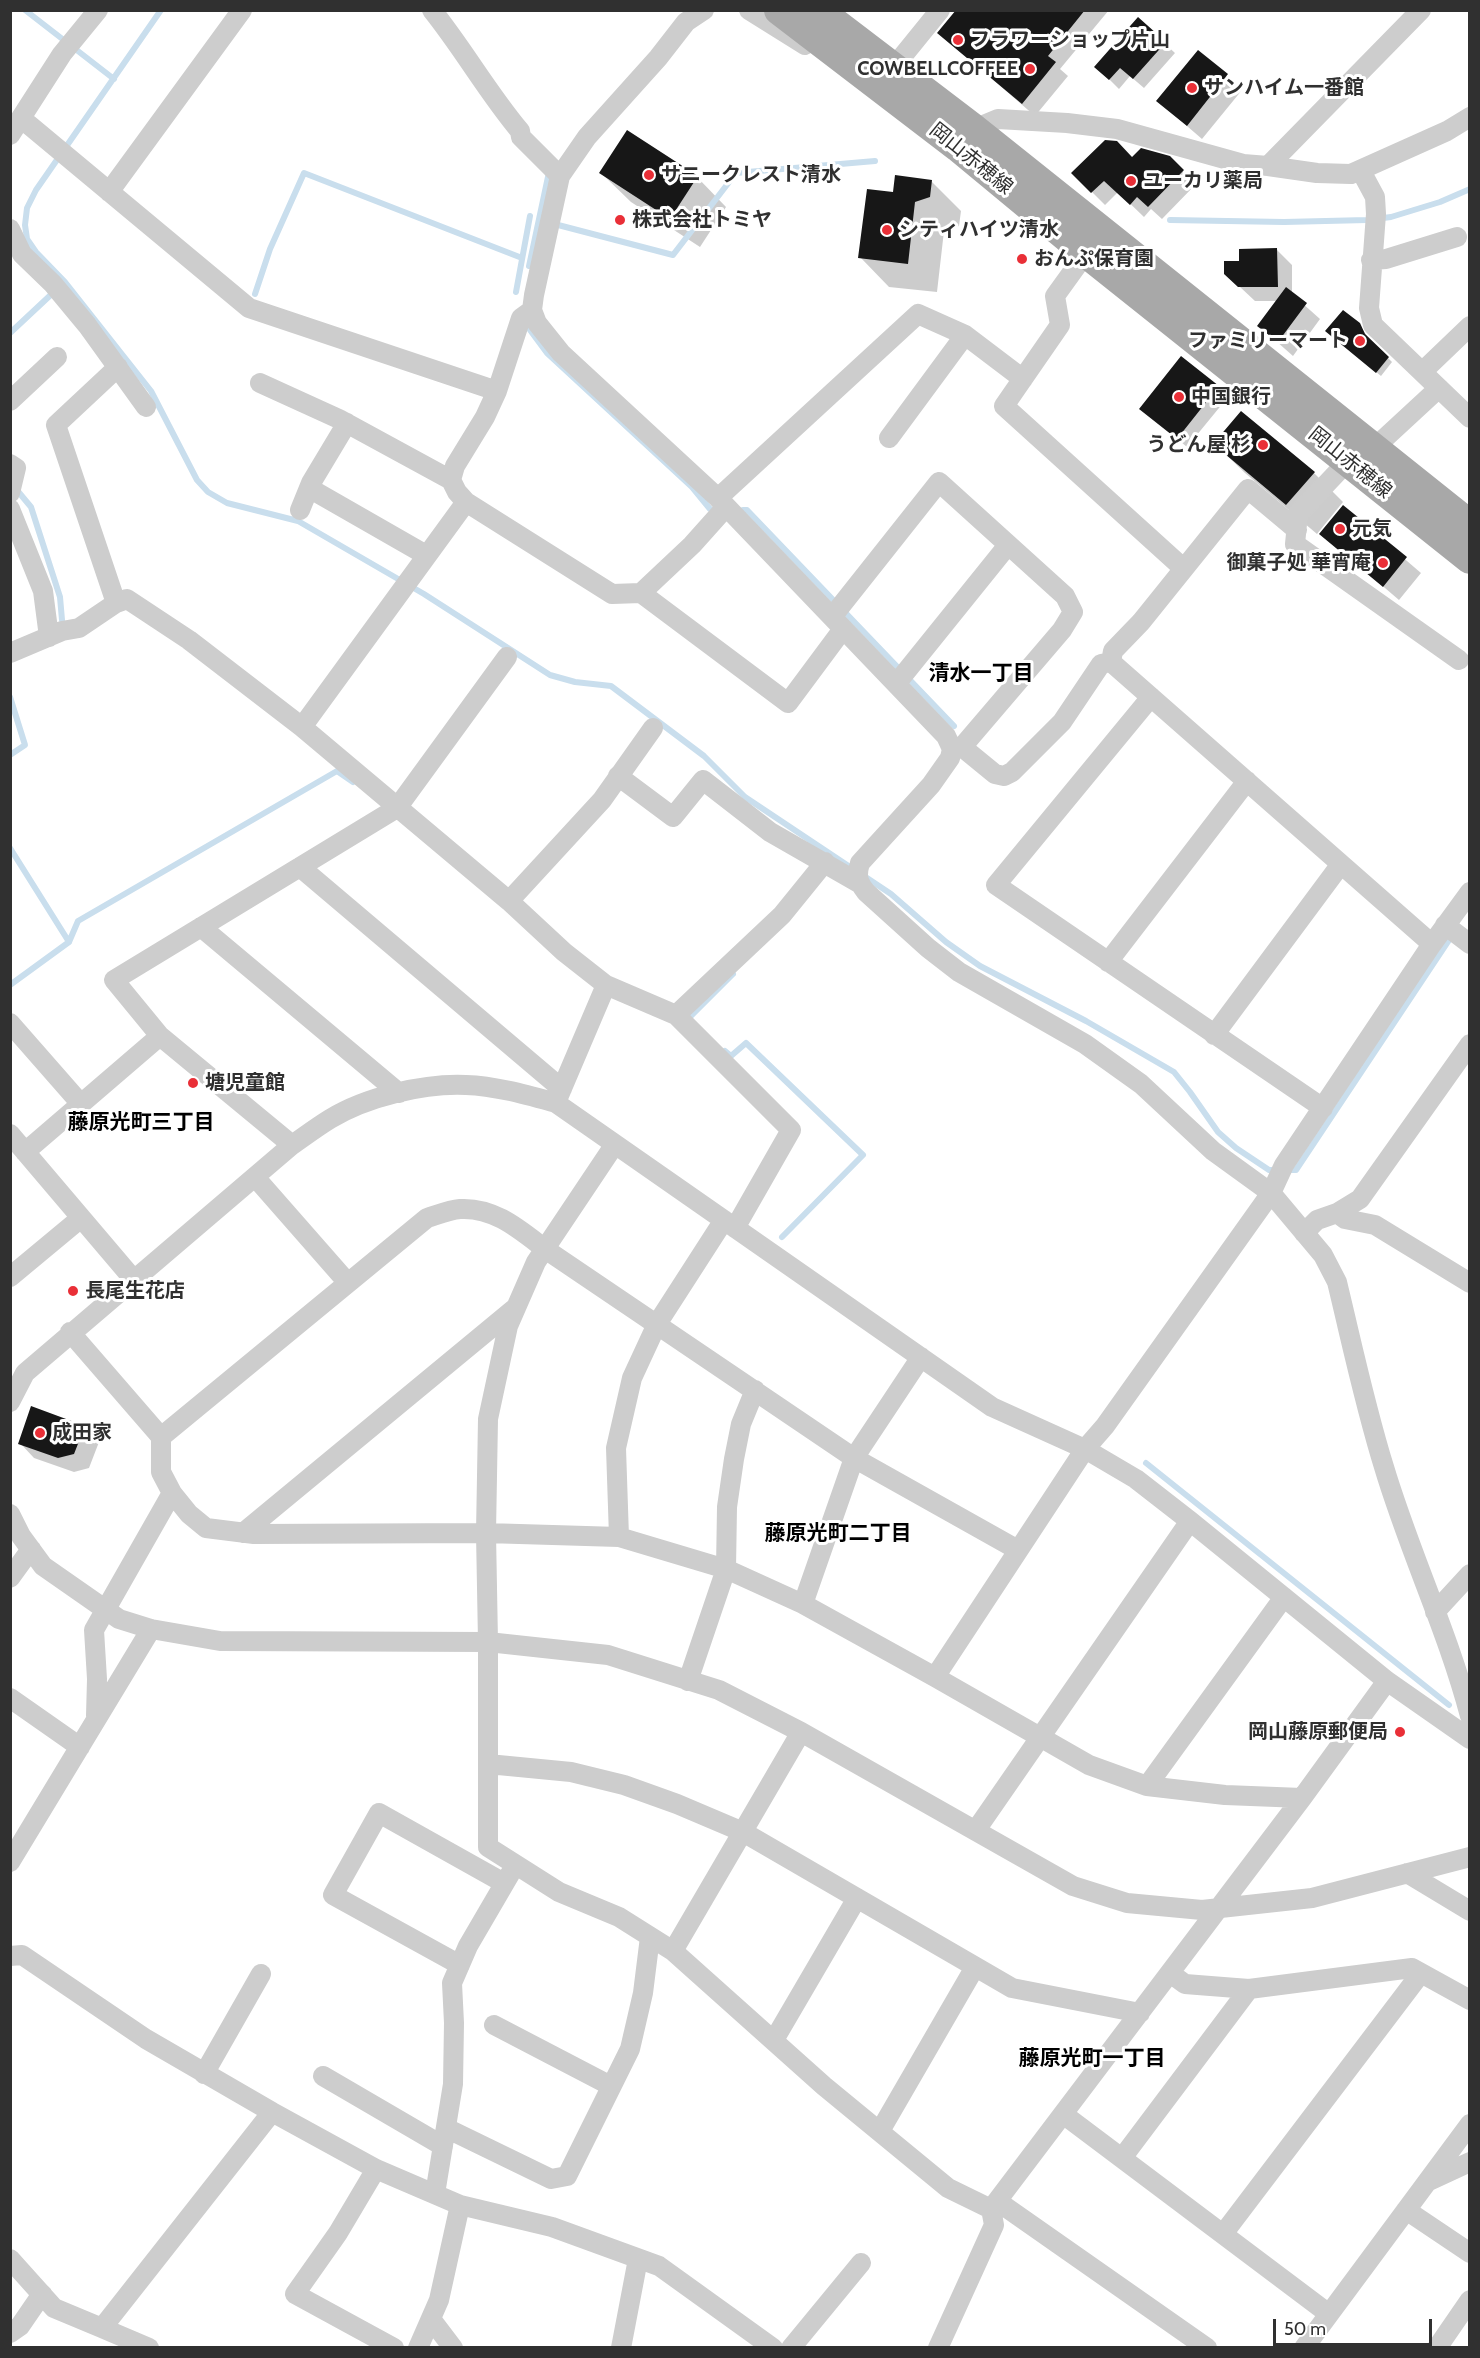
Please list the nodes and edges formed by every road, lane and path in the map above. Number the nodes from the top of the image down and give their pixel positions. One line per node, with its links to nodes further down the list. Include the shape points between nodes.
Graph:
1 (98, 10): 14 (street)
2 (242, 10): 20 (street)
3 (432, 10): 18 (street, via 521,137)
4 (704, 10): 18 (street, via 686,22 658,58)
5 (749, 10): 12 (street)
6 (779, 10): 12 (main road, 岡山赤穂線)
7 (818, 10): 10 (main road, 岡山赤穂線)
8 (940, 10): 11 (street)
9 (1416, 12): 17 (street)
10 (840, 22): 11 (main road, 岡山赤穂線)
11 (893, 68): 16 (main road, 岡山赤穂線)
12 (897, 101): 16 (main road, 岡山赤穂線)
13 (1470, 117): 19 (street)
14 (22, 119): 15 (street); 20 (street)
15 (10, 135)
16 (966, 138): 17 (street, via 998,119 1067,123 1118,129 1243,164); 23 (main road, 岡山赤穂線); 40 (main road, 岡山赤穂線)
17 (1268, 166): 19 (street, via 1317,173)
18 (553, 170): 25 (street, via 550,223)
19 (1361, 171): 24 (street, via 1375,196)
20 (109, 192): 34 (street, via 249,308)
21 (10, 229): 29 (street, via 22,254 56,288)
22 (1457, 237): 24 (street)
23 (1086, 253): 31 (street, via 1055,296 1060,325); 40 (main road, 岡山赤穂線)
24 (1371, 260): 30 (street, via 1369,308 1373,325)
25 (532, 310): 34 (street, via 520,318); 44 (street, via 537,323 561,353)
26 (1470, 326): 30 (street)
27 (965, 335): 31 (street); 39 (street); 44 (street, via 918,314)
28 (57, 357): 35 (street)
29 (118, 367): 36 (street); 54 (street, via 56,425)
30 (1422, 372): 33 (street)
31 (1023, 379): 52 (street, via 1004,406)
32 (260, 383): 38 (street)
33 (1439, 388): 37 (street); 40 (street)
34 (497, 391): 41 (street)
35 (10, 400)
36 (146, 407)
37 (1470, 418)
38 (347, 423): 41 (street); 42 (street)
39 (889, 438)
40 (1361, 455): 47 (main road, 岡山赤穂線); 48 (street, via 1298,514); 51 (main road, 岡山赤穂線)
41 (451, 480): 43 (street)
42 (309, 488): 46 (street); 50 (street)
43 (466, 502): 50 (street); 53 (street, via 612,594)
44 (722, 502): 53 (street, via 692,545); 55 (street)
45 (10, 509): 56 (street, via 43,591)
46 (300, 510)
47 (1470, 525)
48 (1297, 530): 52 (street, via 1248,489); 59 (street, via 1295,544)
49 (1008, 545): 55 (street, via 939,482); 61 (street); 65 (street, via 1065,596 1073,612 1062,630)
50 (426, 555): 63 (street)
51 (1470, 559)
52 (1183, 568): 60 (street, via 1142,622 1113,651)
53 (641, 593): 55 (street, via 788,703)
54 (116, 603): 56 (street, via 79,628); 63 (street, via 127,598)
55 (839, 615): 61 (street)
56 (49, 637): 57 (street)
57 (10, 653)
58 (507, 657): 68 (street)
59 (1459, 660)
60 (1111, 662): 62 (street); 65 (street, via 1101,664 1062,722 1012,772 1004,776 995,774)
61 (902, 677): 65 (street)
62 (1151, 697): 67 (street); 79 (street, via 996,885)
63 (302, 727): 68 (street)
64 (654, 728): 66 (street)
65 (957, 748): 72 (street)
66 (618, 776): 70 (street, via 673,817 703,780 770,832); 74 (street, via 602,800)
67 (1247, 781): 69 (street); 79 (street)
68 (397, 808): 71 (street); 74 (street)
69 (1341, 864): 77 (street); 83 (street)
70 (829, 865): 72 (street); 81 (street)
71 (300, 867): 76 (street); 87 (street)
72 (859, 874): 95 (street, via 928,948 959,972 1094,1051 1141,1084 1213,1151)
73 (1470, 892): 75 (street)
74 (509, 901): 80 (street)
75 (1445, 925): 77 (street); 78 (street)
76 (201, 927): 84 (street, via 114,980); 86 (street)
77 (1432, 944): 89 (street)
78 (1470, 944)
79 (1108, 962): 83 (street)
80 (606, 985): 81 (street); 87 (street)
81 (676, 1015): 98 (street, via 791,1130)
82 (10, 1023): 88 (street)
83 (1214, 1035): 89 (street)
84 (160, 1036): 88 (street); 92 (street)
85 (1470, 1044): 96 (street, via 1360,1199)
86 (399, 1093): 87 (street, via 466,1085); 92 (street, via 374,1098 331,1118)
87 (559, 1096): 91 (street)
88 (81, 1104): 93 (street)
89 (1323, 1108): 95 (street)
90 (10, 1134): 93 (street)
91 (615, 1144): 98 (street); 100 (street)
92 (292, 1145): 94 (street)
93 (26, 1152): 97 (street)
94 (255, 1177): 102 (street); 103 (street)
95 (1277, 1179): 99 (street); 112 (street)
96 (1337, 1213): 99 (street, via 1317,1220); 104 (street, via 1375,1225)
97 (81, 1218): 101 (street); 102 (street)
98 (730, 1224): 106 (street); 108 (street)
99 (1304, 1233): 128 (street, via 1323,1255 1336,1282 1383,1467)
100 (545, 1249): 103 (street, via 509,1222 486,1212 459,1209 427,1218); 105 (street); 106 (street)
101 (10, 1277)
102 (134, 1280): 107 (street)
103 (348, 1283): 111 (street)
104 (1470, 1283)
105 (516, 1307): 117 (street); 118 (street, via 508,1326 489,1419)
106 (657, 1324): 109 (street); 119 (street, via 632,1378 615,1448)
107 (70, 1332): 110 (street, via 25,1373); 111 (street)
108 (921, 1358): 112 (street, via 992,1407); 113 (street)
109 (755, 1390): 113 (street); 122 (street, via 741,1424 734,1459 727,1507)
110 (10, 1402)
111 (161, 1437): 114 (street, via 161,1472)
112 (1085, 1449): 116 (street, via 1136,1479); 121 (street)
113 (854, 1458): 121 (street); 126 (street)
114 (172, 1492): 117 (street, via 206,1528); 127 (street)
115 (10, 1514): 120 (street)
116 (1190, 1521): 125 (street); 138 (street)
117 (243, 1533): 118 (street)
118 (486, 1533): 119 (street); 130 (street)
119 (618, 1537): 122 (street)
120 (31, 1549): 124 (street); 127 (street, via 43,1566)
121 (1018, 1550): 131 (street)
122 (726, 1569): 126 (street); 132 (street)
123 (1470, 1574): 128 (street)
124 (10, 1578)
125 (1284, 1597): 133 (street); 142 (street)
126 (803, 1604): 131 (street)
127 (106, 1610): 129 (street, via 119,1619); 136 (street, via 94,1630)
128 (1435, 1612): 135 (street)
129 (151, 1629): 130 (street, via 220,1641); 136 (street)
130 (488, 1642): 132 (street, via 609,1655); 141 (street)
131 (935, 1677): 138 (street)
132 (688, 1681): 137 (street, via 719,1690)
133 (1387, 1681): 139 (street); 143 (street)
134 (10, 1698): 140 (street)
135 (1470, 1716)
136 (96, 1719): 140 (street)
137 (801, 1732): 144 (street); 145 (street)
138 (1041, 1738): 142 (street, via 1089,1766); 144 (street)
139 (1470, 1739)
140 (80, 1747): 147 (street)
141 (488, 1764): 145 (street, via 571,1772 624,1785); 148 (street, via 488,1847)
142 (1148, 1786): 143 (street)
143 (1302, 1798): 152 (street)
144 (976, 1830): 152 (street, via 1073,1886 1128,1903)
145 (743, 1832): 151 (street); 155 (street)
146 (1470, 1857): 149 (street)
147 (10, 1862)
148 (515, 1864): 150 (street); 154 (street, via 559,1892 619,1917)
149 (1407, 1873): 152 (street, via 1312,1898); 153 (street)
150 (504, 1883): 157 (street); 157 (street, via 379,1813 333,1896)
151 (857, 1898): 158 (street); 166 (street)
152 (1218, 1910): 159 (street)
153 (1470, 1911)
154 (650, 1937): 155 (street); 169 (street, via 630,2049)
155 (673, 1951): 166 (street)
156 (10, 1956): 167 (street, via 22,1954)
157 (460, 1965): 174 (street, via 452,1983 453,2084)
158 (975, 1967): 164 (street, via 1012,1988); 173 (street)
159 (1170, 1973): 162 (street, via 1185,1984); 164 (street)
160 (1421, 1973): 162 (street, via 1412,1968); 163 (street); 183 (street)
161 (261, 1974): 167 (street)
162 (1249, 1989): 175 (street)
163 (1470, 2000)
164 (1140, 2013): 171 (street)
165 (494, 2025): 169 (street)
166 (774, 2040): 173 (street)
167 (204, 2074): 170 (street)
168 (323, 2076): 174 (street)
169 (611, 2086): 174 (street, via 567,2176 551,2179)
170 (272, 2112): 177 (street); 192 (street)
171 (1063, 2114): 175 (street); 181 (street)
172 (1470, 2124): 178 (street)
173 (880, 2131): 181 (street, via 948,2188)
174 (444, 2137): 179 (street)
175 (1122, 2158): 183 (street)
176 (1470, 2162): 178 (street)
177 (376, 2169): 179 (street); 195 (street, via 295,2294)
178 (1427, 2182): 182 (street)
179 (435, 2194): 180 (street)
180 (460, 2205): 186 (street, via 552,2227); 191 (street, via 439,2300)
181 (994, 2205): 201 (street, via 994,2225); 202 (street)
182 (1406, 2210): 184 (street); 190 (street)
183 (1223, 2234): 190 (street)
184 (1470, 2253)
185 (10, 2259): 188 (street)
186 (638, 2259): 198 (street); 199 (street, via 659,2266)
187 (861, 2263): 200 (street)
188 (42, 2294): 192 (street, via 54,2308); 193 (street, via 20,2326)
189 (1470, 2300): 204 (street)
190 (1329, 2314): 203 (street)
191 (431, 2319): 196 (street); 197 (street)
192 (102, 2328): 194 (street)
193 (10, 2333)
194 (149, 2348)
195 (394, 2348)
196 (418, 2348)
197 (453, 2348)
198 (621, 2348)
199 (773, 2348)
200 (791, 2348)
201 (938, 2348)
202 (1207, 2348)
203 (1304, 2348)
204 (1437, 2348)

